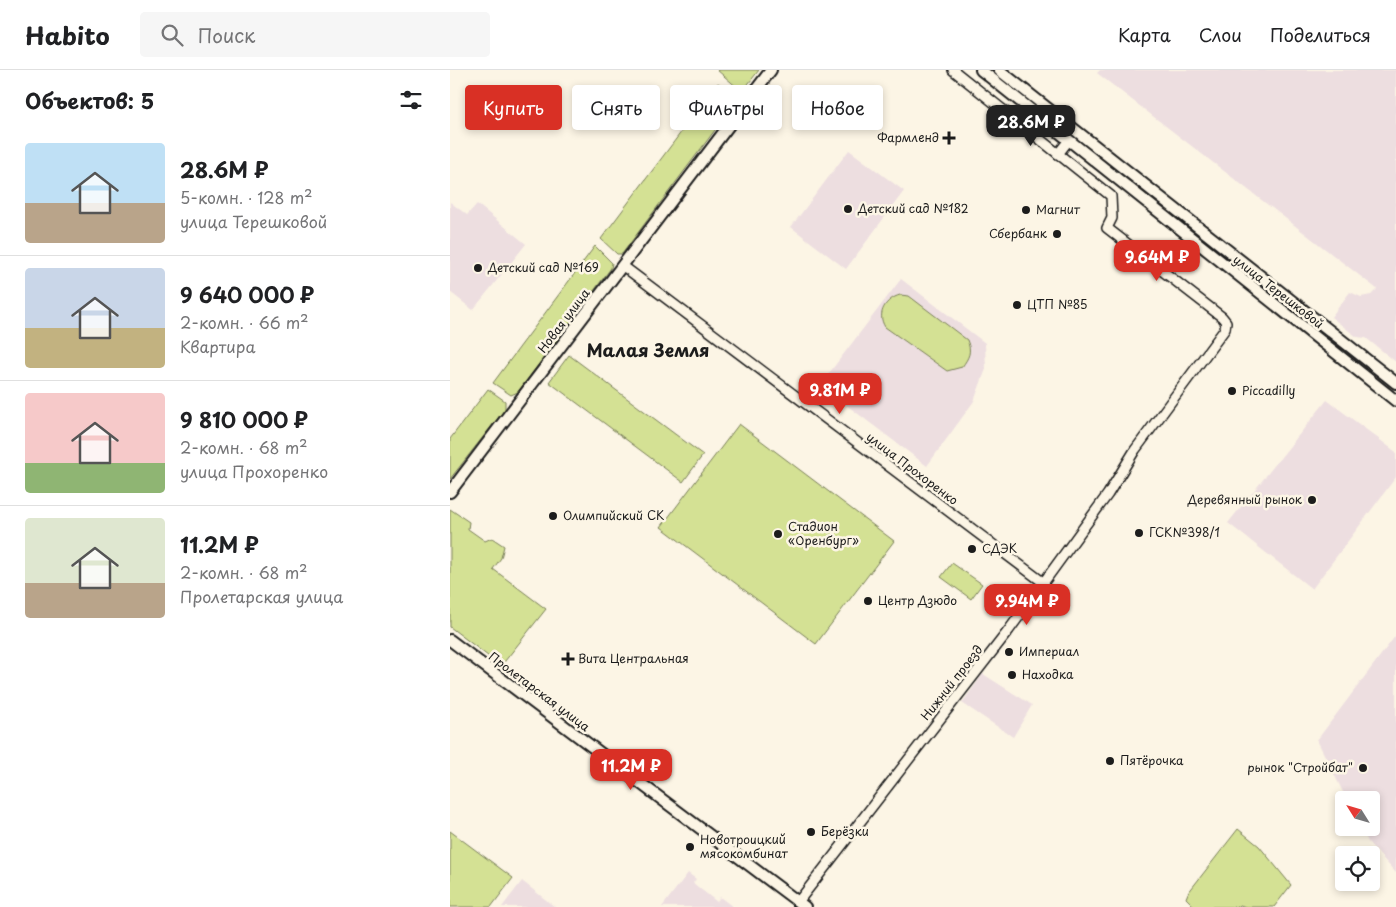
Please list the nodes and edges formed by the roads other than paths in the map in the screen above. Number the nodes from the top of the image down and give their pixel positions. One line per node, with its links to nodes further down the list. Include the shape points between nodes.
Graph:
1 (771, 70): 9 (main road, Новая улица)
2 (953, 70): 8 (street)
3 (981, 70): 6 (main road, улица Терешковой)
4 (999, 70): 5 (main road, улица Терешковой)
5 (1010, 78): 6 (main road); 10 (main road, улица Терешковой)
6 (1002, 87): 7 (main road, улица Терешковой)
7 (1069, 140): 8 (street); 11 (main road, улица Терешковой)
8 (1058, 154): 13 (street, Нижний проезд, via 1111,196 1112,218 1107,228 1226,322 1225,329 1135,450 1108,494)
9 (623, 266): 12 (main road, Новая улица); 13 (street, улица Прохоренко)
10 (1396, 383)
11 (1396, 401)
12 (450, 492)
13 (1044, 583): 15 (street, Нижний проезд)
14 (450, 640): 15 (main road, Пролетарская улица)
15 (802, 904)

